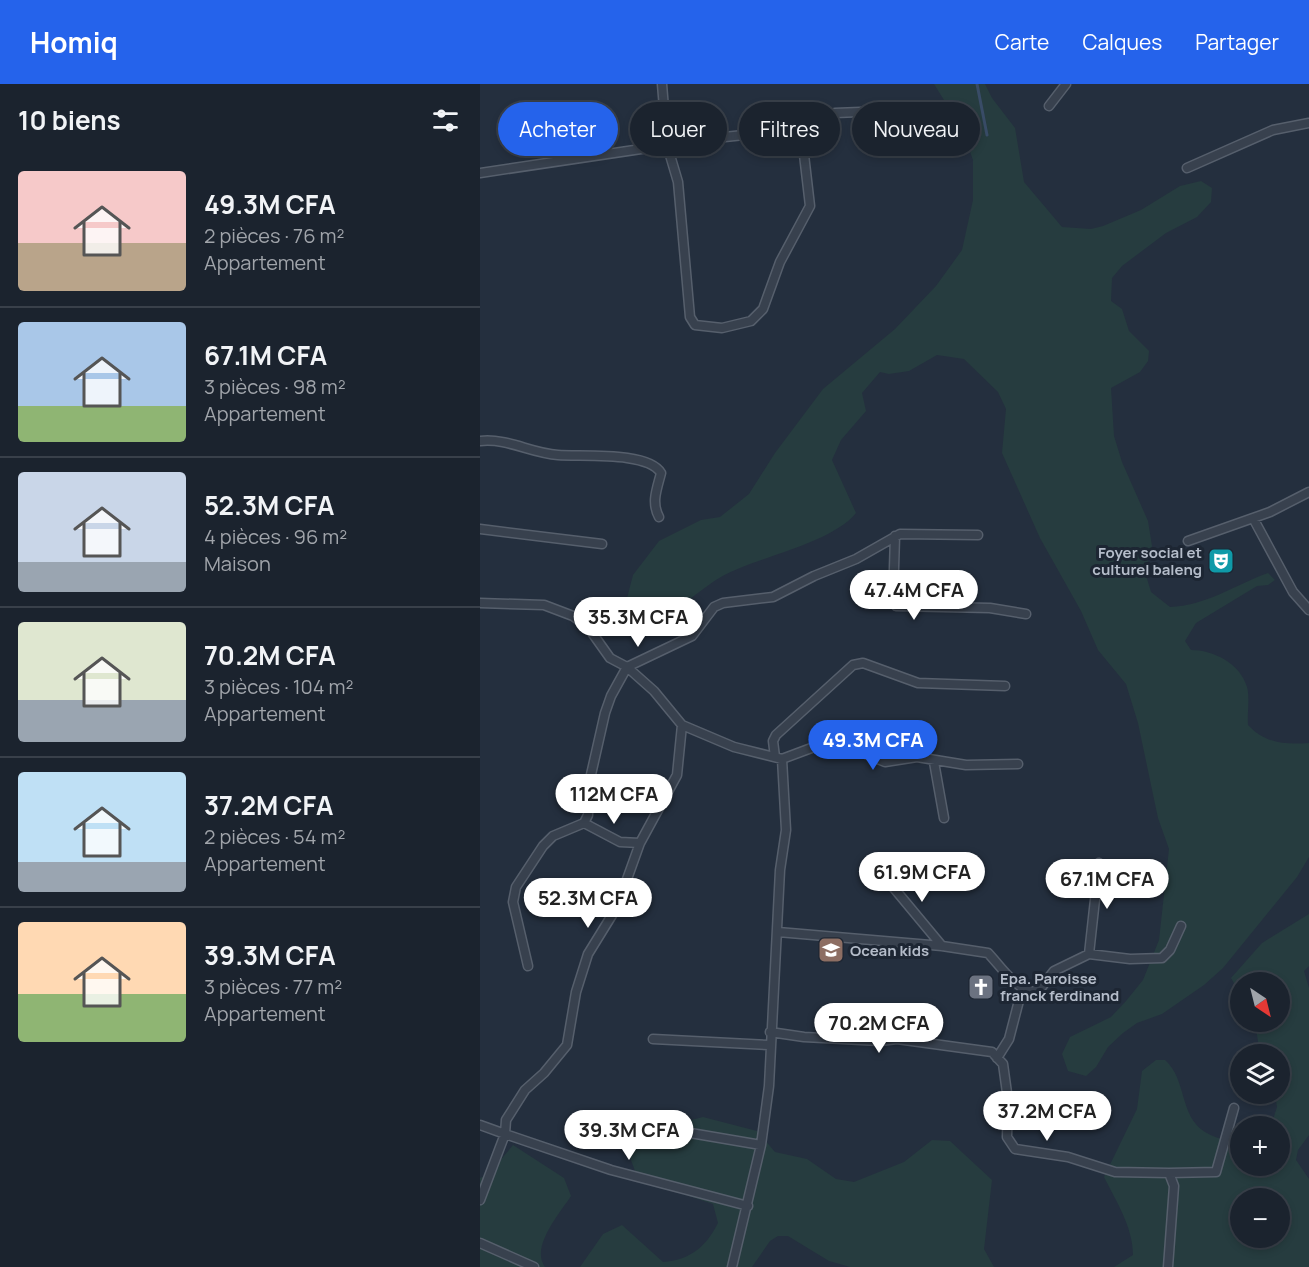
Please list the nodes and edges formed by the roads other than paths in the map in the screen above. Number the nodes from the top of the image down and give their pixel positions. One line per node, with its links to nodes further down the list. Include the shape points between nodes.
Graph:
1 (662, 84): 3 (street)
2 (1066, 84): 4 (street)
3 (663, 102)
4 (1049, 106)
5 (1309, 123): 9 (street, via 1273,130)
6 (630, 151): 10 (street)
7 (670, 156): 8 (street, via 678,182 690,317 695,325 722,328 758,317 780,262 810,206)
8 (804, 156)
9 (1187, 168)
10 (480, 173)
11 (480, 441): 13 (street, via 508,441 557,455 603,455 652,464 661,473 654,500)
12 (1309, 492): 14 (street)
13 (659, 517)
14 (1252, 518): 18 (street); 21 (street, via 1293,592)
15 (480, 529): 19 (street)
16 (895, 536): 17 (street, via 906,532); 22 (street, via 896,606 990,608); 23 (street, via 856,560 773,597 714,607 692,636)
17 (978, 536)
18 (1188, 541)
19 (602, 544)
20 (480, 603): 23 (street, via 544,605 573,616 588,627 610,658)
21 (1309, 610)
22 (1026, 614)
23 (627, 667): 25 (street, via 654,691); 30 (street, via 605,713)
24 (1005, 686): 26 (street, via 918,682 863,663 853,665 776,735 773,741)
25 (682, 725): 26 (street, via 734,747); 31 (street, via 677,775)
26 (778, 758): 27 (street, via 834,745 885,762 917,757); 35 (street, via 786,830)
27 (934, 762): 28 (street); 29 (street)
28 (1018, 764)
29 (944, 818)
30 (584, 823): 31 (street, via 620,842); 38 (street, via 553,836 516,887 513,902)
31 (640, 843): 47 (street, via 622,897 581,973 567,1044 552,1065 525,1090 506,1120)
32 (1099, 863): 37 (street)
33 (883, 875): 36 (street)
34 (1181, 926): 37 (street, via 1162,958)
35 (778, 932): 36 (street); 40 (street)
36 (942, 946): 39 (street, via 988,953)
37 (1089, 954): 39 (street, via 1054,971 1040,989)
38 (528, 966)
39 (1022, 989): 43 (street, via 1009,1039)
40 (770, 1032): 42 (street); 43 (street, via 804,1037 897,1039 992,1052)
41 (653, 1038): 42 (street)
42 (769, 1045): 48 (street, via 769,1086)
43 (997, 1058): 49 (street, via 1003,1065 1008,1100 1006,1137 1015,1149 1068,1157 1115,1172)
44 (1234, 1108): 49 (street, via 1216,1172)
45 (480, 1125): 47 (street)
46 (667, 1129): 48 (street)
47 (505, 1134): 50 (street); 51 (street, via 611,1170)
48 (761, 1144): 51 (street)
49 (1169, 1173): 55 (street, via 1173,1186)
50 (480, 1200)
51 (748, 1206): 54 (street)
52 (480, 1244): 53 (street)
53 (534, 1267)
54 (732, 1267)
55 (1168, 1267)

